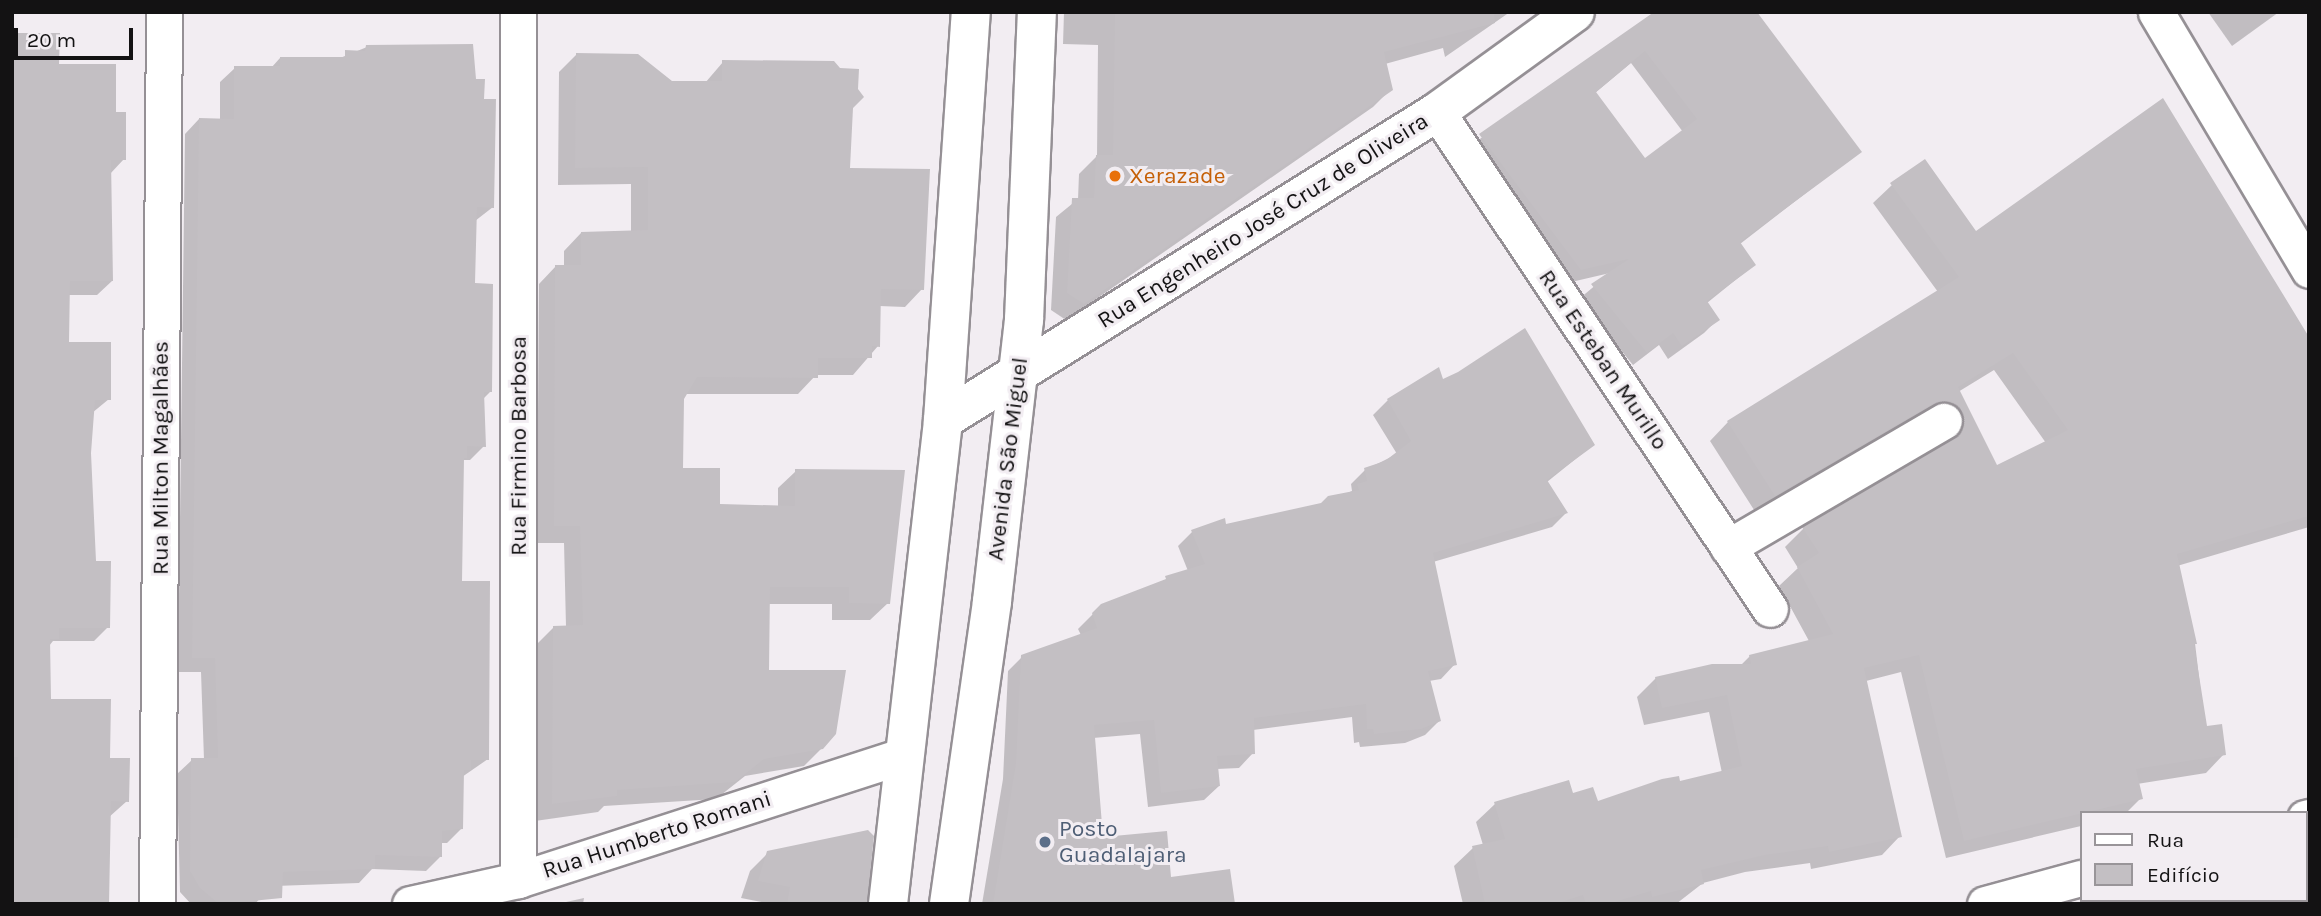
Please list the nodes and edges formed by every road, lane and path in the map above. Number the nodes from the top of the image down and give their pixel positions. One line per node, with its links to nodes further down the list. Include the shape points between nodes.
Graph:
1 (164, 12): 17 (street, Rua Milton Magalhães)
2 (517, 12): 16 (street, Rua Firmino Barbosa)
3 (971, 12): 10 (main road)
4 (1037, 12): 9 (main road, Avenida São Miguel)
5 (1575, 12): 7 (main road, Rua Engenheiro José Cruz de Oliveira)
6 (2156, 12): 8 (street)
7 (1437, 112): 9 (main road, Rua Engenheiro José Cruz de Oliveira); 12 (street, Rua Esteban Murillo)
8 (2309, 270)
9 (1018, 376): 10 (main road, Rua Engenheiro José Cruz de Oliveira); 20 (main road, Avenida São Miguel)
10 (943, 420): 14 (main road)
11 (1944, 421): 12 (street)
12 (1728, 547): 13 (street, Rua Esteban Murillo)
13 (1770, 609)
14 (901, 757): 16 (street, Rua Humberto Romani); 19 (main road)
15 (2080, 878): 21 (street)
16 (518, 880): 18 (street, Rua Humberto Romani)
17 (157, 904)
18 (410, 904)
19 (888, 904)
20 (949, 904)
21 (1985, 904)

